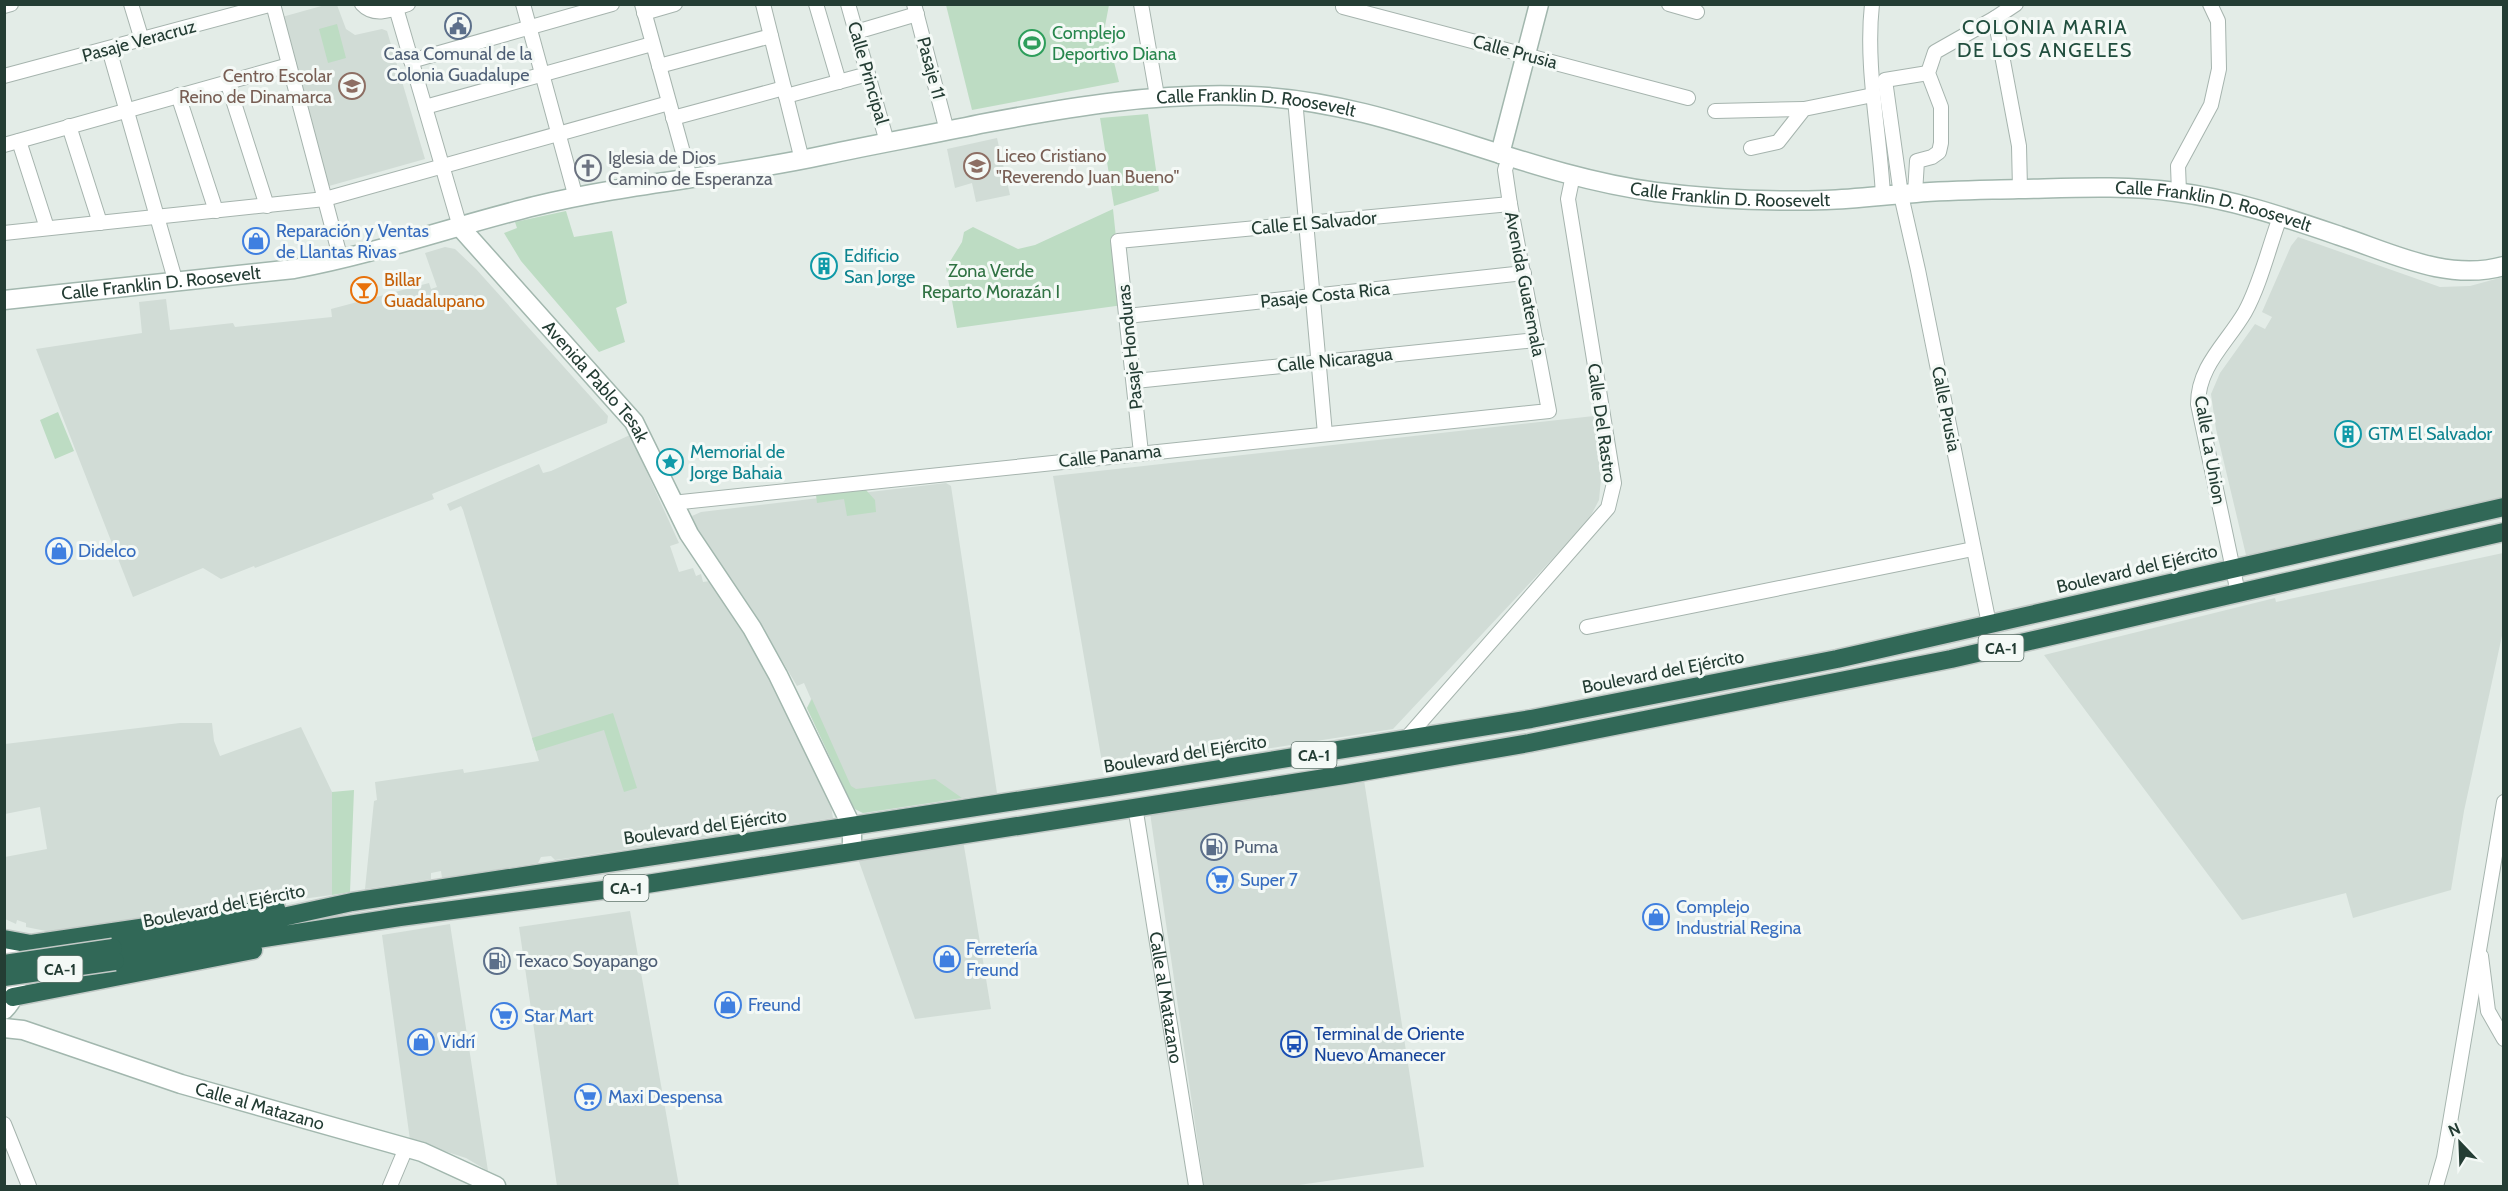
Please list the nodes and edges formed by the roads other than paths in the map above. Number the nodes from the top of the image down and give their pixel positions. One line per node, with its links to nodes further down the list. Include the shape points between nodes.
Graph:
1 (11, 4): 17 (street)
2 (131, 4): 27 (street)
3 (273, 4): 27 (street, Pasaje Veracruz); 32 (street)
4 (362, 4): 18 (street, via 379,13)
5 (523, 4): 24 (street)
6 (612, 4): 24 (street)
7 (675, 4): 20 (street)
8 (763, 4): 26 (street)
9 (816, 4): 39 (street)
10 (848, 4): 25 (street, Calle Principal)
11 (1141, 4): 43 (street)
12 (1539, 4): 30 (main road)
13 (1669, 4): 22 (street)
14 (1872, 4): 42 (street)
15 (2016, 4): 23 (street)
16 (2210, 4): 67 (street, via 2218,21 2219,69 2211,105 2178,166)
17 (4, 6)
18 (402, 6): 31 (street, Avenida Pablo Tesak)
19 (1343, 7): 30 (street, Calle Prusia)
20 (643, 9): 28 (street)
21 (915, 9): 25 (street); 53 (street, Pasaje 11)
22 (1697, 12)
23 (1995, 18): 34 (street, via 1935,52); 66 (street, via 2019,146)
24 (529, 27): 31 (street); 35 (street)
25 (856, 32): 36 (street, Calle Principal)
26 (771, 36): 33 (street); 40 (street)
27 (142, 40): 29 (street, Pasaje Veracruz)
28 (652, 44): 33 (street); 35 (street)
29 (109, 49): 37 (street, Pasaje Veracruz); 48 (street)
30 (1525, 55): 44 (street, Calle Prusia); 59 (main road)
31 (411, 61): 47 (street, Avenida Pablo Tesak)
32 (289, 65): 38 (street); 71 (street)
33 (659, 66): 46 (street)
34 (1928, 73): 61 (street, via 1941,107 1941,143 1939,152); 62 (street, via 1885,80)
35 (542, 74): 47 (street); 54 (street)
36 (868, 74): 39 (street); 56 (street, Calle Principal)
37 (4, 76)
38 (227, 81): 41 (street); 73 (street)
39 (839, 82): 40 (street)
40 (785, 92): 51 (street); 60 (street)
41 (178, 95): 48 (street); 74 (street)
42 (1874, 95): 49 (street); 69 (street)
43 (1156, 96): 45 (main road, Calle Franklin D. Roosevelt); 53 (main road, Calle Franklin D. Roosevelt, via 1073,106)
44 (1688, 98)
45 (1295, 99): 59 (main road, Calle Franklin D. Roosevelt, via 1367,112); 78 (street)
46 (669, 103): 51 (street); 54 (street)
47 (425, 107): 63 (street, Avenida Pablo Tesak)
48 (126, 109): 52 (street); 75 (street)
49 (1804, 109): 50 (street); 58 (street, via 1778,142)
50 (1716, 111)
51 (673, 118): 65 (street)
52 (69, 126): 55 (street); 77 (street)
53 (947, 131): 56 (main road, Calle Franklin D. Roosevelt)
54 (558, 134): 63 (street); 70 (street)
55 (19, 141): 57 (street); 80 (street)
56 (887, 142): 60 (main road, Calle Franklin D. Roosevelt)
57 (4, 145)
58 (1751, 148)
59 (1504, 156): 64 (main road, Calle Franklin D. Roosevelt); 72 (street, Avenida Guatemala)
60 (802, 160): 65 (main road, Calle Franklin D. Roosevelt)
61 (1917, 161): 62 (street); 68 (street)
62 (1897, 163): 68 (street)
63 (442, 166): 71 (street); 79 (street, Avenida Pablo Tesak)
64 (1574, 175): 69 (main road, Calle Franklin D. Roosevelt, via 1649,191 1743,199); 110 (street, Calle Del Rastro, via 1568,200 1614,483 1608,507)
65 (690, 178): 70 (main road, Calle Franklin D. Roosevelt)
66 (2020, 189): 67 (main road, Calle Franklin D. Roosevelt, via 2086,187); 68 (main road, Calle Franklin D. Roosevelt)
67 (2179, 192): 76 (main road, Calle Franklin D. Roosevelt)
68 (1908, 194): 69 (main road, Calle Franklin D. Roosevelt); 99 (street, Calle Prusia)
69 (1882, 196)
70 (576, 198): 79 (main road, Calle Franklin D. Roosevelt)
71 (325, 199): 73 (street); 83 (street)
72 (1510, 204): 78 (street, Calle El Salvador); 85 (street, Avenida Guatemala)
73 (267, 206): 74 (street)
74 (216, 211): 75 (street)
75 (158, 217): 77 (street); 86 (street)
76 (2280, 217): 84 (main road, Calle Franklin D. Roosevelt, via 2409,262 2460,270 2485,271); 101 (street, Calle La Union, via 2245,311 2202,375 2198,390)
77 (100, 223): 80 (street)
78 (1306, 224): 82 (street, Calle El Salvador); 87 (street)
79 (460, 227): 83 (main road, Calle Franklin D. Roosevelt); 96 (main road, Avenida Pablo Tesak, via 634,422)
80 (47, 228): 81 (street)
81 (4, 233)
82 (1118, 240): 89 (street, Pasaje Honduras)
83 (340, 260): 86 (main road, Calle Franklin D. Roosevelt)
84 (2504, 266)
85 (1524, 273): 87 (street, Pasaje Costa Rica); 90 (street, Avenida Guatemala)
86 (176, 283): 88 (main road, Calle Franklin D. Roosevelt)
87 (1313, 296): 89 (street, Pasaje Costa Rica); 91 (street)
88 (5, 300)
89 (1127, 316): 92 (street, Pasaje Honduras)
90 (1536, 340): 91 (street, Calle Nicaragua); 93 (street, Avenida Guatemala)
91 (1319, 361): 92 (street, Calle Nicaragua); 94 (street)
92 (1135, 381): 95 (street, Pasaje Honduras)
93 (1549, 411): 94 (street, Calle Panama)
94 (1325, 434): 95 (street, Calle Panama)
95 (1141, 453): 96 (street, Calle Panama)
96 (672, 503): 116 (main road, Avenida Pablo Tesak, via 688,534 752,628)
97 (2504, 507): 100 (highway, Boulevard del Ejército / CA-1)
98 (2504, 532): 103 (highway, Boulevard del Ejército / CA-1)
99 (1973, 549): 106 (street, Calle Prusia); 107 (street)
100 (2251, 565): 101 (highway, Boulevard del Ejército / CA-1); 103 (highway, via 2242,570 2240,577 2246,586)
101 (2233, 569): 102 (highway, Boulevard del Ejército / CA-1); 104 (street, Calle La Union)
102 (2179, 582): 105 (highway, via 2189,586 2193,595); 106 (highway, Boulevard del Ejército / CA-1)
103 (2258, 589): 104 (highway, Boulevard del Ejército / CA-1)
104 (2238, 593): 105 (highway, Boulevard del Ejército / CA-1)
105 (2183, 606): 111 (highway, Boulevard del Ejército / CA-1, via 1951,659)
106 (1989, 624): 108 (highway, Boulevard del Ejército / CA-1, via 1714,685)
107 (1587, 627)
108 (1531, 719): 109 (highway, Boulevard del Ejército / CA-1); 111 (highway, via 1523,727 1523,734)
109 (1495, 725): 110 (highway, Boulevard del Ejército / CA-1); 113 (highway, via 1506,731 1509,738)
110 (1404, 741): 112 (highway, Boulevard del Ejército / CA-1)
111 (1534, 742): 113 (highway, Boulevard del Ejército / CA-1)
112 (1362, 748): 115 (highway, via 1336,761 1151,789 1137,797); 116 (highway, Boulevard del Ejército / CA-1)
113 (1496, 748): 115 (highway, Boulevard del Ejército / CA-1)
114 (2504, 802): 125 (street)
115 (1135, 807): 117 (highway, Boulevard del Ejército / CA-1); 138 (street, Calle al Matazano)
116 (852, 827): 117 (main road, Avenida Pablo Tesak); 118 (highway, Boulevard del Ejército / CA-1)
117 (852, 851): 120 (highway, Boulevard del Ejército / CA-1)
118 (667, 853): 119 (highway, Boulevard del Ejército / CA-1); 120 (highway, via 657,860 655,867 659,875)
119 (633, 858): 121 (highway, via 642,861 648,870 647,876); 122 (highway, Boulevard del Ejército / CA-1)
120 (671, 880): 121 (highway, Boulevard del Ejército / CA-1)
121 (634, 886): 123 (highway, Boulevard del Ejército / CA-1)
122 (352, 902): 124 (highway, via 329,900 31,944); 126 (highway, Boulevard del Ejército / CA-1)
123 (400, 917): 126 (highway, Boulevard del Ejército / CA-1); 129 (highway)
124 (4, 941): 129 (main road, via 15,960 18,979)
125 (2479, 942): 132 (street, via 2488,1011); 139 (street, via 2444,1158)
126 (114, 954): 127 (highway, Boulevard del Ejército / CA-1, bridge); 128 (highway, Boulevard del Ejército / CA-1, bridge)
127 (4, 964)
128 (4, 977)
129 (9, 1005): 131 (main road)
130 (4, 1028): 131 (main road, Calle al Matazano)
131 (23, 1030): 134 (main road, Calle al Matazano, via 181,1084)
132 (2504, 1039)
133 (4, 1124): 135 (street)
134 (406, 1148): 136 (street); 137 (main road, Calle al Matazano)
135 (29, 1186)
136 (390, 1186)
137 (496, 1186)
138 (1196, 1186)
139 (2436, 1186)

